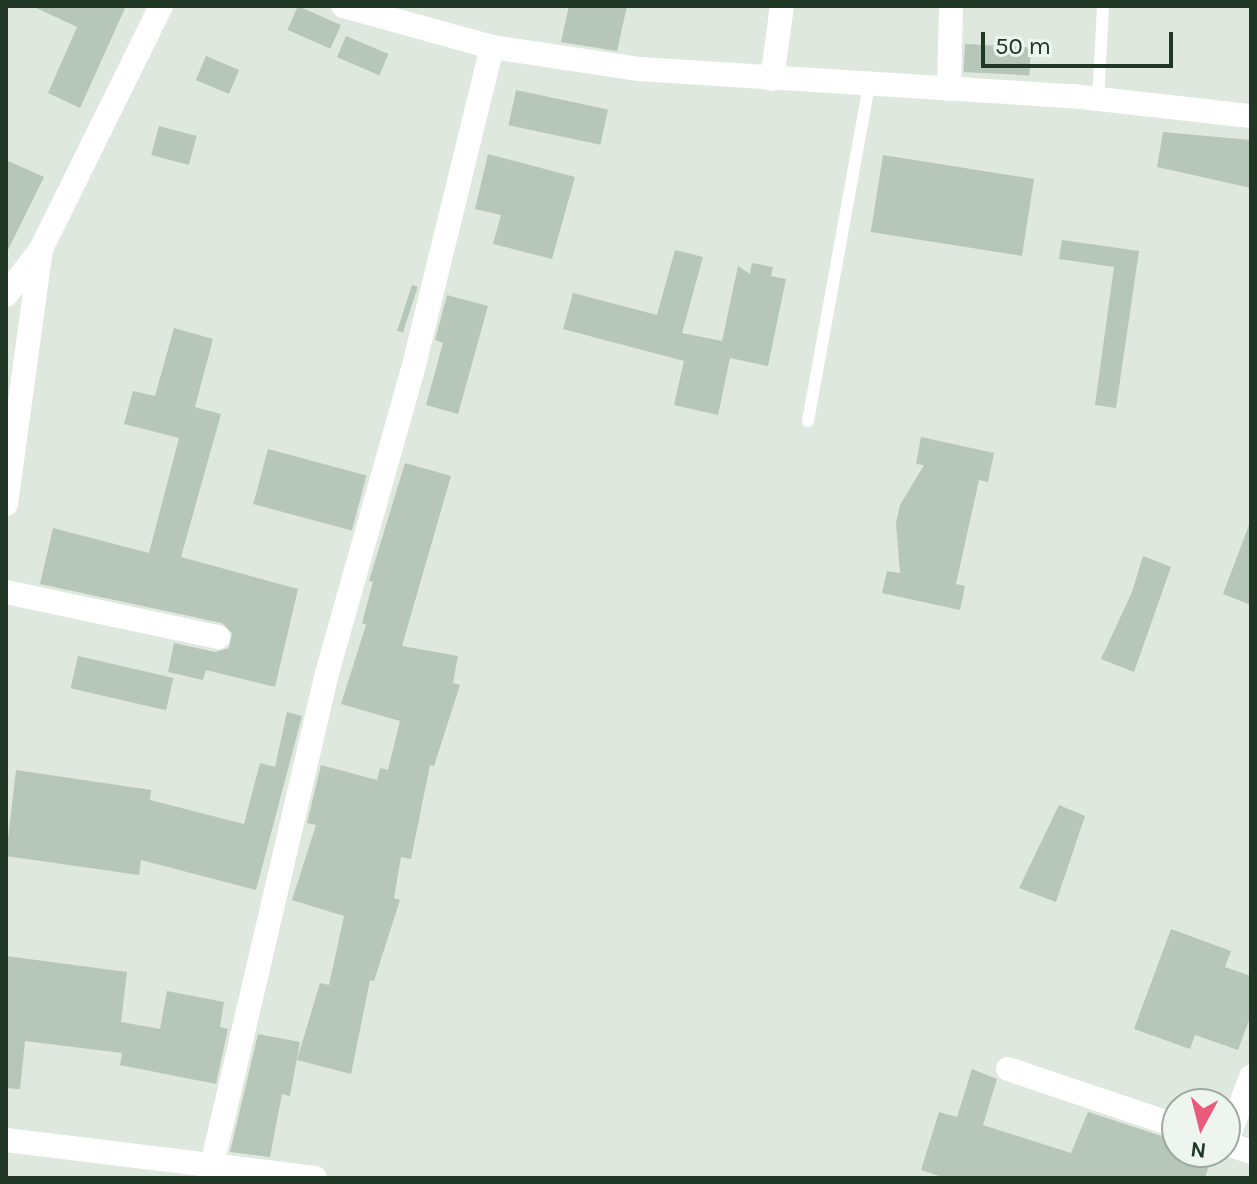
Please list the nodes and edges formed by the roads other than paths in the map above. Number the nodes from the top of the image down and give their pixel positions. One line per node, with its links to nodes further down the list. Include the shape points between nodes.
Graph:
1 (161, 6): 12 (street)
2 (343, 6): 6 (street)
3 (782, 6): 7 (street)
4 (951, 6): 9 (street)
5 (1103, 6): 10 (lane)
6 (492, 47): 7 (street, via 639,69); 23 (street, via 412,373 324,686)
7 (772, 79): 8 (street)
8 (869, 85): 9 (street); 14 (lane)
9 (949, 89): 10 (street)
10 (1098, 99): 11 (street)
11 (1251, 116)
12 (41, 249): 13 (street); 15 (street)
13 (6, 295)
14 (808, 421)
15 (6, 504)
16 (6, 592): 17 (street)
17 (218, 637)
18 (1008, 1069): 21 (street)
19 (1251, 1077): 20 (street)
20 (1241, 1103)
21 (1161, 1121)
22 (6, 1140): 23 (street)
23 (212, 1165): 24 (street)
24 (315, 1178)

